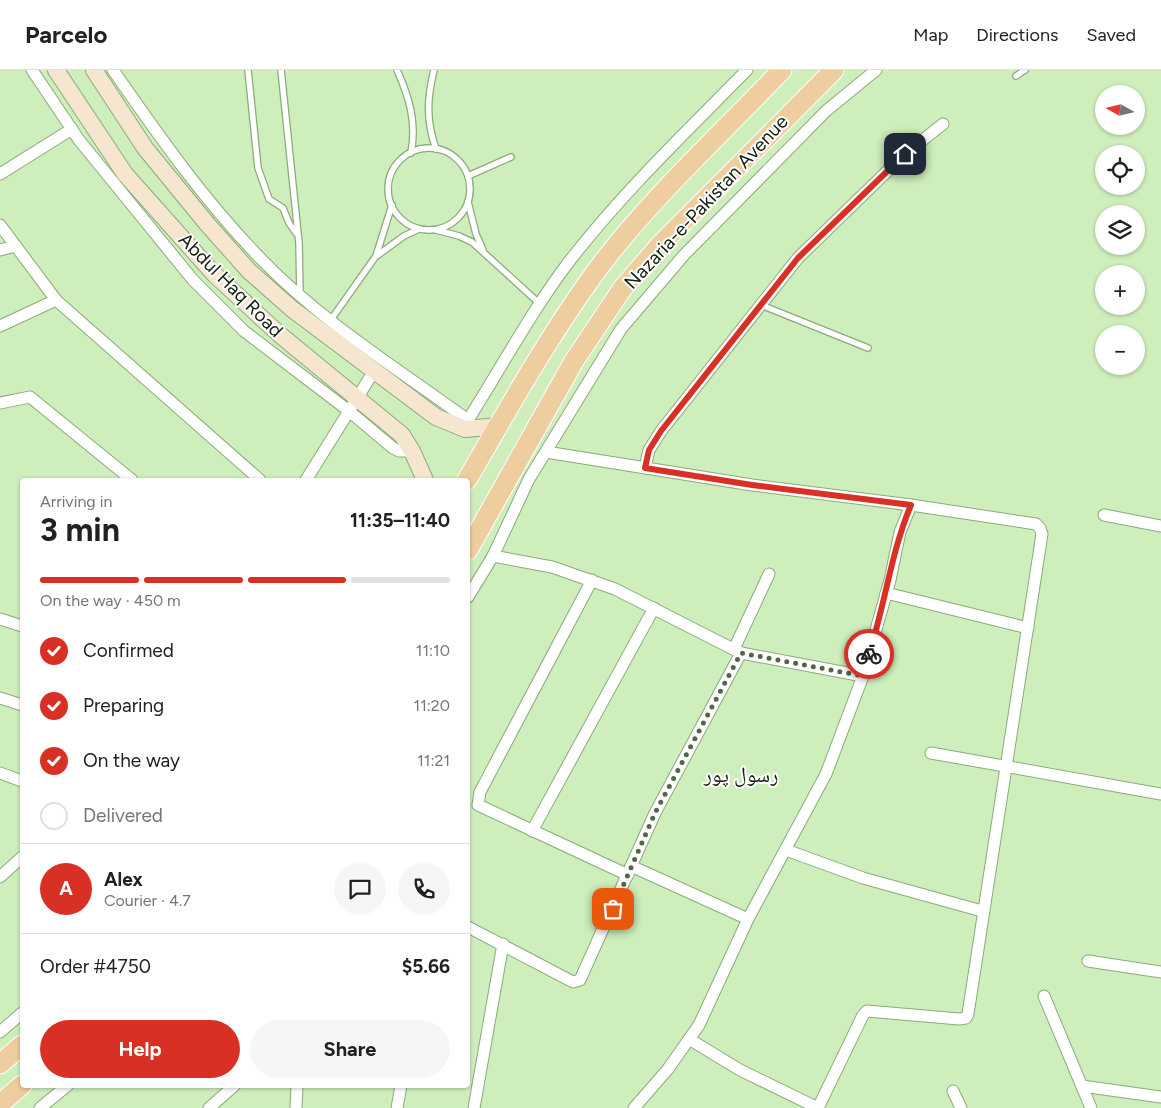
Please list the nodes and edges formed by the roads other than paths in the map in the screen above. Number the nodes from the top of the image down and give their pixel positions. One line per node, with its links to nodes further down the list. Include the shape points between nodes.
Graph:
1 (32, 70): 16 (street)
2 (56, 70): 41 (main road, Abdul Haq Road, via 126,174 214,274)
3 (94, 70): 33 (main road, Abdul Haq Road, via 145,148 208,225 249,271)
4 (113, 70): 33 (street, via 222,217)
5 (248, 70): 27 (lane, via 258,168 269,199 283,208)
6 (281, 70): 27 (lane)
7 (397, 70): 18 (lane, via 413,115)
8 (434, 70): 17 (lane, via 428,113)
9 (747, 70): 34 (street, via 640,178 568,263)
10 (782, 70): 43 (main road, Nazaria-e-Pakistan Avenue, via 613,250 547,345)
11 (834, 70): 51 (main road, Nazaria-e-Pakistan Avenue, via 660,246 622,289 574,361)
12 (876, 70): 44 (street, via 826,111 684,254 622,328)
13 (1025, 70): 14 (lane)
14 (1016, 76)
15 (943, 124): 35 (street, via 905,154 798,258)
16 (72, 129): 20 (street); 41 (street, via 193,280 244,330)
17 (436, 149): 18 (lane); 21 (lane, via 459,161)
18 (411, 153): 23 (lane, via 399,162 391,175)
19 (511, 157): 21 (lane)
20 (0, 174)
21 (468, 176): 22 (lane)
22 (468, 201): 26 (lane, via 453,222); 30 (lane)
23 (392, 205): 25 (lane, via 400,218); 31 (lane)
24 (0, 225): 28 (street)
25 (419, 229): 26 (lane); 31 (lane)
26 (433, 230): 30 (lane, via 459,236)
27 (298, 235): 33 (lane)
28 (16, 246): 29 (street); 32 (street)
29 (0, 250)
30 (483, 250): 34 (lane)
31 (376, 256): 37 (lane)
32 (56, 300): 36 (street); 47 (street)
33 (296, 302): 37 (main road, Abdul Haq Road)
34 (540, 304): 42 (street)
35 (761, 305): 38 (lane); 45 (street, via 661,431 649,450)
36 (0, 326)
37 (326, 326): 39 (main road, Abdul Haq Road); 42 (street)
38 (868, 348)
39 (374, 370): 41 (street); 42 (main road, Abdul Haq Road, via 436,417)
40 (0, 402): 46 (street, via 30,397)
41 (353, 405): 48 (street); 49 (main road, Abdul Haq Road, via 402,435)
42 (466, 424): 43 (main road, Abdul Haq Road)
43 (498, 426): 50 (main road, Nazaria-e-Pakistan Avenue)
44 (546, 452): 45 (street); 51 (street)
45 (645, 468): 52 (street)
46 (130, 478)
47 (258, 478)
48 (307, 478)
49 (424, 478)
50 (468, 478)
51 (511, 492): 55 (main road, Nazaria-e-Pakistan Avenue); 56 (street)
52 (911, 505): 59 (street, via 900,532); 64 (street, via 1036,524 1040,528 1042,534)
53 (1104, 515): 54 (street)
54 (1161, 526)
55 (470, 547)
56 (493, 556): 58 (street, via 552,567); 60 (street)
57 (769, 574): 65 (street)
58 (592, 580): 61 (street); 74 (street, via 480,792 478,805)
59 (886, 593): 64 (street); 66 (street)
60 (470, 594)
61 (654, 608): 65 (street); 74 (street)
62 (0, 619): 63 (street)
63 (20, 625)
64 (1028, 628): 70 (street)
65 (738, 651): 66 (street); 77 (street)
66 (863, 676): 75 (street, via 826,774)
67 (0, 698): 68 (street)
68 (20, 704)
69 (931, 753): 70 (street)
70 (1006, 768): 73 (street); 79 (street)
71 (0, 773): 72 (street)
72 (20, 780)
73 (1161, 794)
74 (532, 831): 77 (street)
75 (786, 850): 79 (street, via 863,878); 80 (street)
76 (20, 860): 78 (street)
77 (629, 870): 80 (street); 82 (street, via 577,982)
78 (0, 877)
79 (982, 911): 106 (street, via 966,1018 867,1011 862,1015)
80 (748, 919): 88 (street)
81 (470, 928): 82 (street)
82 (503, 944): 104 (street)
83 (1088, 961): 84 (street)
84 (1161, 972)
85 (1044, 996): 91 (street)
86 (20, 1015): 87 (street)
87 (0, 1032)
88 (689, 1039): 105 (street); 106 (street, via 740,1070)
89 (20, 1047): 90 (main road)
90 (0, 1064)
91 (1082, 1086): 98 (street); 108 (street)
92 (20, 1087): 99 (main road)
93 (64, 1088): 100 (street)
94 (232, 1088): 101 (street)
95 (297, 1088): 102 (street)
96 (400, 1088): 103 (street)
97 (953, 1091): 107 (street)
98 (1161, 1097)
99 (3, 1104)
100 (40, 1108)
101 (209, 1108)
102 (296, 1108)
103 (397, 1108)
104 (474, 1108)
105 (634, 1108)
106 (818, 1108)
107 (961, 1108)
108 (1091, 1108)

